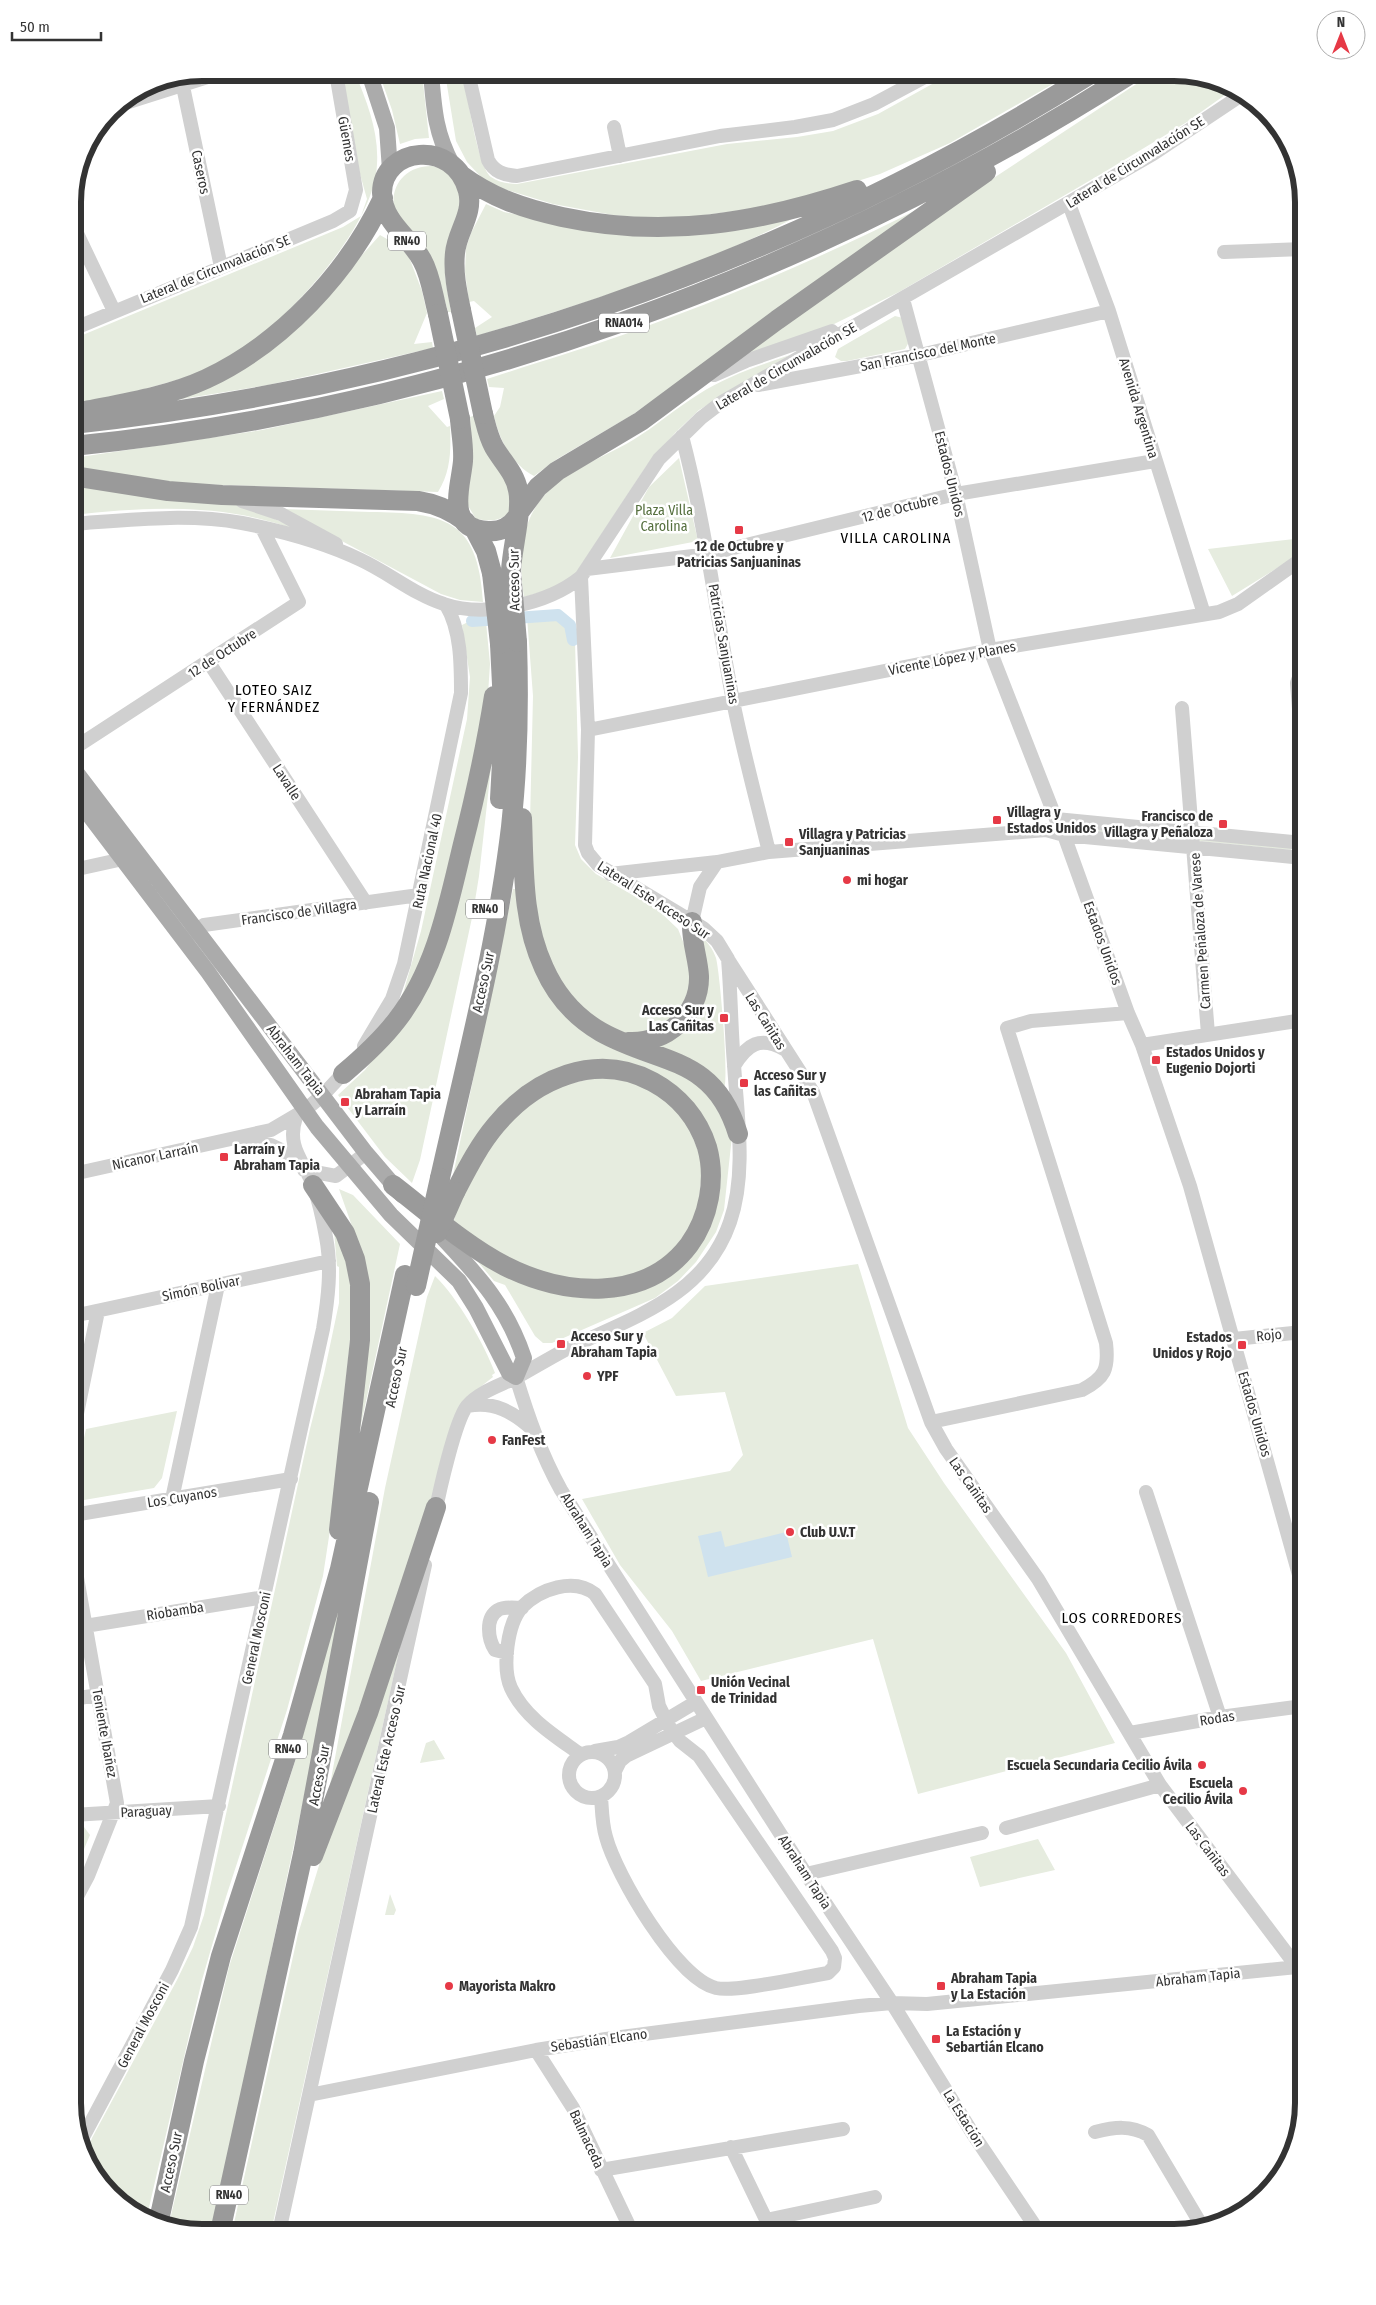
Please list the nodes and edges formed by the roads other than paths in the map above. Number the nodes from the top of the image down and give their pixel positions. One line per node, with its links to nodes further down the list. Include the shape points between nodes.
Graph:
1 (338, 82): 18 (street, Güemes, via 356,190)
2 (372, 82): 14 (main road, via 387,128)
3 (432, 82): 15 (main road, RN40, via 441,143)
4 (473, 82): 13 (street, via 488,160 495,170 524,175)
5 (915, 82): 13 (street, via 874,104 833,120 720,136)
6 (1077, 82): 12 (highway, RNA014)
7 (1117, 82): 10 (highway, RNA014)
8 (183, 84): 22 (street, Caseros)
9 (1236, 99): 17 (street, Lateral de Circunvalación SE, via 1153,154)
10 (1085, 102): 30 (highway); 34 (highway, RNA014, via 985,160 855,227 726,284 609,328 462,374 375,396 201,430)
11 (614, 127): 13 (street)
12 (990, 133): 15 (highway, via 866,187 830,199 766,216 702,226 618,226 564,217 511,204 488,193); 32 (highway, RNA014, via 858,202 735,258 538,328 434,359 304,389 198,408)
13 (620, 156)
14 (390, 170): 15 (highway, via 403,160 420,154 442,157); 16 (highway, via 383,183)
15 (457, 170): 39 (highway, Acceso Sur / RN40, bridge, via 470,200 455,254 461,310 483,414 493,445 516,480)
16 (383, 198): 31 (highway, via 350,255 295,318 266,343 230,367 191,384); 41 (highway, Acceso Sur / RN40, bridge, via 385,210 394,226 422,260 438,314 460,419 463,462 457,503 459,512)
17 (1068, 204): 23 (street, Lateral de Circunvalación SE); 25 (street, Avenida Argentina)
18 (353, 205): 22 (street, Lateral de Circunvalación SE, via 350,211 333,221)
19 (82, 244): 24 (street)
20 (1295, 249): 21 (street)
21 (1224, 252)
22 (221, 267): 24 (street, Lateral de Circunvalación SE)
23 (903, 299): 26 (street, Lateral de Circunvalación SE); 28 (street, Estados Unidos)
24 (114, 311): 27 (street, Lateral de Circunvalación SE)
25 (1109, 311): 28 (street, San Francisco del Monte); 35 (street, Avenida Argentina)
26 (868, 318): 29 (street, Lateral de Circunvalación SE); 30 (street, via 728,368)
27 (82, 325)
28 (920, 355): 29 (street, San Francisco del Monte); 37 (street, Estados Unidos)
29 (746, 387): 33 (street, Lateral de Circunvalación SE, via 701,418)
30 (656, 410): 39 (highway, via 563,467 538,487)
31 (82, 412)
32 (82, 423)
33 (682, 436): 43 (street, Patricias Sanjuaninas); 47 (street, Lateral de Circunvalación SE, via 639,486)
34 (82, 445)
35 (1155, 461): 37 (street, 12 de Octubre); 49 (street, Avenida Argentina)
36 (82, 477): 38 (highway)
37 (956, 494): 43 (street, 12 de Octubre); 51 (street, Estados Unidos)
38 (222, 496): 41 (highway, via 418,501 437,504); 44 (street, via 281,514 325,536)
39 (518, 514): 41 (highway, Acceso Sur, via 508,527 500,530 490,532); 46 (highway, Acceso Sur / RN40)
40 (82, 523): 42 (street, Lateral de Circunvalación SE, via 192,518)
41 (470, 525): 46 (highway, Acceso Sur / RN40)
42 (262, 528): 44 (street, Lateral de Circunvalación SE); 52 (street, 12 de Octubre, via 299,602)
43 (709, 554): 47 (street, 12 de Octubre); 53 (street, Patricias Sanjuaninas)
44 (360, 559): 48 (street, Lateral de Circunvalación SE)
45 (1295, 564): 49 (street, Vicente López y Planes, via 1238,604)
46 (502, 572): 50 (highway, Acceso Sur / RN40, bridge)
47 (584, 573): 48 (street, Lateral de Circunvalación SE, via 558,592 526,604 490,608); 56 (street, Lateral Este Acceso Sur)
48 (446, 605): 72 (street, Ruta Nacional 40, via 453,620 458,647 461,692)
49 (1204, 614): 51 (street, Vicente López y Planes)
50 (509, 643): 55 (highway, Acceso Sur / RN40); 85 (highway, via 440,934 423,974 397,1020); 94 (highway, Acceso Sur / RN40, via 494,857)
51 (990, 650): 53 (street, Vicente López y Planes); 60 (street, Estados Unidos)
52 (208, 662): 57 (street, 12 de Octubre); 73 (street, Lavalle)
53 (733, 702): 56 (street, Vicente López y Planes); 66 (street, Patricias Sanjuaninas)
54 (1182, 708): 62 (street, Carmen Peñaloza de Varese)
55 (519, 719): 81 (highway, via 524,869 531,933 549,979 568,1006 587,1023); 94 (highway, Acceso Sur / RN40, via 512,822 505,869 478,1010)
56 (588, 730): 71 (street, Lateral Este Acceso Sur, via 585,845 593,860)
57 (82, 742)
58 (82, 779): 75 (main road, Abraham Tapia)
59 (82, 805): 68 (main road, Abraham Tapia)
60 (1056, 820): 61 (street); 62 (street); 63 (street, Estados Unidos)
61 (1046, 830): 63 (street); 66 (street)
62 (1193, 832): 64 (street); 65 (street, Carmen Peñaloza de Varese)
63 (1064, 835): 65 (street); 78 (street, Estados Unidos)
64 (1295, 842)
65 (1194, 847): 67 (street); 80 (street, Carmen Peñaloza de Varese)
66 (769, 852): 69 (street)
67 (1295, 857)
68 (124, 859): 70 (street); 76 (main road, Abraham Tapia)
69 (716, 862): 71 (street); 74 (street, via 700,887)
70 (82, 868)
71 (610, 874): 74 (street, Lateral Este Acceso Sur)
72 (419, 895): 73 (street, Francisco de Villagra); 85 (street, Ruta Nacional 40, via 404,964 392,999 370,1038)
73 (366, 903): 75 (street, Francisco de Villagra, via 204,925)
74 (692, 922): 77 (street, Lateral Este Acceso Sur, via 711,935); 81 (highway, via 699,978 690,1012 662,1035 648,1040)
75 (197, 929): 76 (street, Francisco de Villagra); 86 (main road, Abraham Tapia)
76 (183, 938): 87 (main road, Abraham Tapia)
77 (728, 959): 83 (street, Las Cañitas); 84 (street, Lateral Este Acceso Sur)
78 (1128, 1013): 82 (street, Estados Unidos); 109 (street, via 1030,1021 1007,1028 1106,1343 1105,1371 1098,1382 1082,1390)
79 (1295, 1021): 80 (street)
80 (1208, 1034): 82 (street)
81 (622, 1041): 88 (highway, via 676,1061 696,1073 728,1108)
82 (1142, 1045): 103 (street, Estados Unidos, via 1190,1186)
83 (784, 1049): 84 (street, via 770,1043 758,1043 745,1050); 109 (street, Las Cañitas, via 813,1092)
84 (734, 1066): 88 (street, Lateral Este Acceso Sur)
85 (343, 1074): 86 (street, Ruta Nacional 40)
86 (323, 1095): 87 (street, Nicanor Larraín); 90 (main road, Abraham Tapia)
87 (301, 1113): 89 (street, Nicanor Larraín, via 271,1130); 91 (main road, Abraham Tapia); 92 (street, General Mosconi, via 293,1138)
88 (738, 1134): 105 (street, Lateral Este Acceso Sur, via 734,1208 724,1236 691,1282 662,1304)
89 (238, 1139): 92 (street, Nicanor Larraín, via 271,1145); 93 (street, Nicanor Larraín)
90 (366, 1153): 91 (street, Nicanor Larraín); 95 (main road, Abraham Tapia)
91 (351, 1166): 92 (street, Nicanor Larraín, via 336,1176); 98 (main road, Abraham Tapia, via 391,1215)
92 (305, 1171): 96 (street, General Mosconi, via 324,1226); 120 (highway, via 336,1216 351,1246 360,1297 357,1372)
93 (81, 1172)
94 (434, 1174): 97 (highway, Acceso Sur / RN40)
95 (393, 1185): 97 (highway, bridge, via 452,1230 504,1266 563,1286 605,1289 628,1286 646,1279 667,1267 693,1239 710,1193 707,1147 697,1124 672,1094 646,1078 594,1069 556,1078 520,1101 487,1136 455,1192); 104 (main road, Abraham Tapia, via 468,1262 494,1295)
96 (329, 1261): 99 (street, Simón Bolivar); 111 (street, General Mosconi, via 326,1312)
97 (414, 1278): 120 (highway, Acceso Sur / RN40); 144 (highway, Acceso Sur / RN40)
98 (459, 1281): 104 (main road, via 486,1306 508,1345); 106 (main road, Abraham Tapia, via 509,1373)
99 (218, 1285): 100 (street, Simón Bolivar); 113 (street)
100 (98, 1310): 101 (street, Simón Bolivar); 107 (street)
101 (81, 1314)
102 (1295, 1333): 103 (street, Rojo)
103 (1234, 1339): 116 (street, Estados Unidos)
104 (524, 1358): 105 (street); 106 (main road)
105 (547, 1361): 106 (street, Lateral Este Acceso Sur)
106 (516, 1377): 108 (street, Lateral Este Acceso Sur, via 489,1390); 110 (street, Abraham Tapia)
107 (81, 1392)
108 (468, 1406): 110 (street, via 500,1407 516,1415); 114 (street, Lateral Este Acceso Sur, via 457,1426)
109 (931, 1422): 131 (street, Las Cañitas, via 946,1449 1038,1579)
110 (533, 1430): 125 (street, Abraham Tapia, via 561,1490)
111 (290, 1479): 113 (street, Los Cuyanos); 117 (street, General Mosconi)
112 (1146, 1492): 127 (street)
113 (172, 1499): 115 (street, Los Cuyanos)
114 (436, 1507): 144 (highway, via 368,1712); 149 (street, Lateral Este Acceso Sur)
115 (81, 1514)
116 (1295, 1556)
117 (265, 1597): 121 (street, Riobamba); 137 (street, General Mosconi)
118 (522, 1608): 122 (street, via 516,1616); 122 (street, via 505,1608 493,1616 489,1640 495,1650); 129 (street, via 550,1590 580,1585 588,1588 655,1684 659,1706)
119 (81, 1610): 121 (street, Teniente Ibañez)
120 (325, 1623): 156 (highway, Acceso Sur / RN40, via 293,1735 214,1982)
121 (85, 1626): 123 (street, Teniente Ibañez)
122 (507, 1653): 133 (street, via 510,1687 519,1702 537,1722)
123 (98, 1695): 124 (street); 138 (street, Teniente Ibañez, via 117,1802)
124 (81, 1698)
125 (696, 1702): 128 (street, Abraham Tapia); 129 (street)
126 (1295, 1707): 127 (street, Rodas)
127 (1220, 1717): 131 (street, Rodas)
128 (706, 1718): 130 (street); 142 (street, Abraham Tapia)
129 (666, 1720): 130 (street); 132 (street, via 618,1747)
130 (674, 1733): 134 (street, via 626,1756); 136 (street, via 698,1756 826,1943 835,1958 834,1967 818,1976 727,1989 706,1984 674,1955 638,1904 606,1839)
131 (1130, 1733): 135 (street, Las Cañitas)
132 (594, 1751): 133 (street); 134 (street, via 608,1758)
133 (580, 1754): 136 (street, via 570,1766 569,1781 578,1794 593,1798)
134 (615, 1771): 136 (street, via 612,1786)
135 (1160, 1785): 140 (street); 145 (street, Las Cañitas)
136 (601, 1796)
137 (219, 1806): 138 (street, Paraguay); 152 (street, General Mosconi, via 185,1942)
138 (113, 1812): 139 (street, Paraguay); 143 (street, Teniente Ibañez)
139 (81, 1814)
140 (1006, 1828)
141 (982, 1833): 142 (street)
142 (806, 1874): 147 (street, Abraham Tapia)
143 (81, 1888)
144 (288, 1926): 158 (highway, Acceso Sur / RN40)
145 (1295, 1964)
146 (1295, 1971): 147 (street, Abraham Tapia, via 927,2004)
147 (892, 2003): 148 (street, Sebastián Elcano, via 606,2038); 163 (street, La Estación)
148 (536, 2050): 149 (street, Sebastián Elcano); 154 (street, Balmaceda, via 573,2108)
149 (309, 2095): 159 (street)
150 (843, 2129): 153 (street)
151 (1095, 2132): 157 (street, via 1114,2127 1134,2128 1148,2135)
152 (85, 2134)
153 (731, 2147): 154 (street); 161 (street)
154 (601, 2170): 160 (street, Balmaceda)
155 (875, 2197): 162 (street)
156 (160, 2215)
157 (1199, 2221)
158 (222, 2223)
159 (281, 2223)
160 (628, 2223)
161 (768, 2224)
162 (778, 2224)
163 (1030, 2224)

